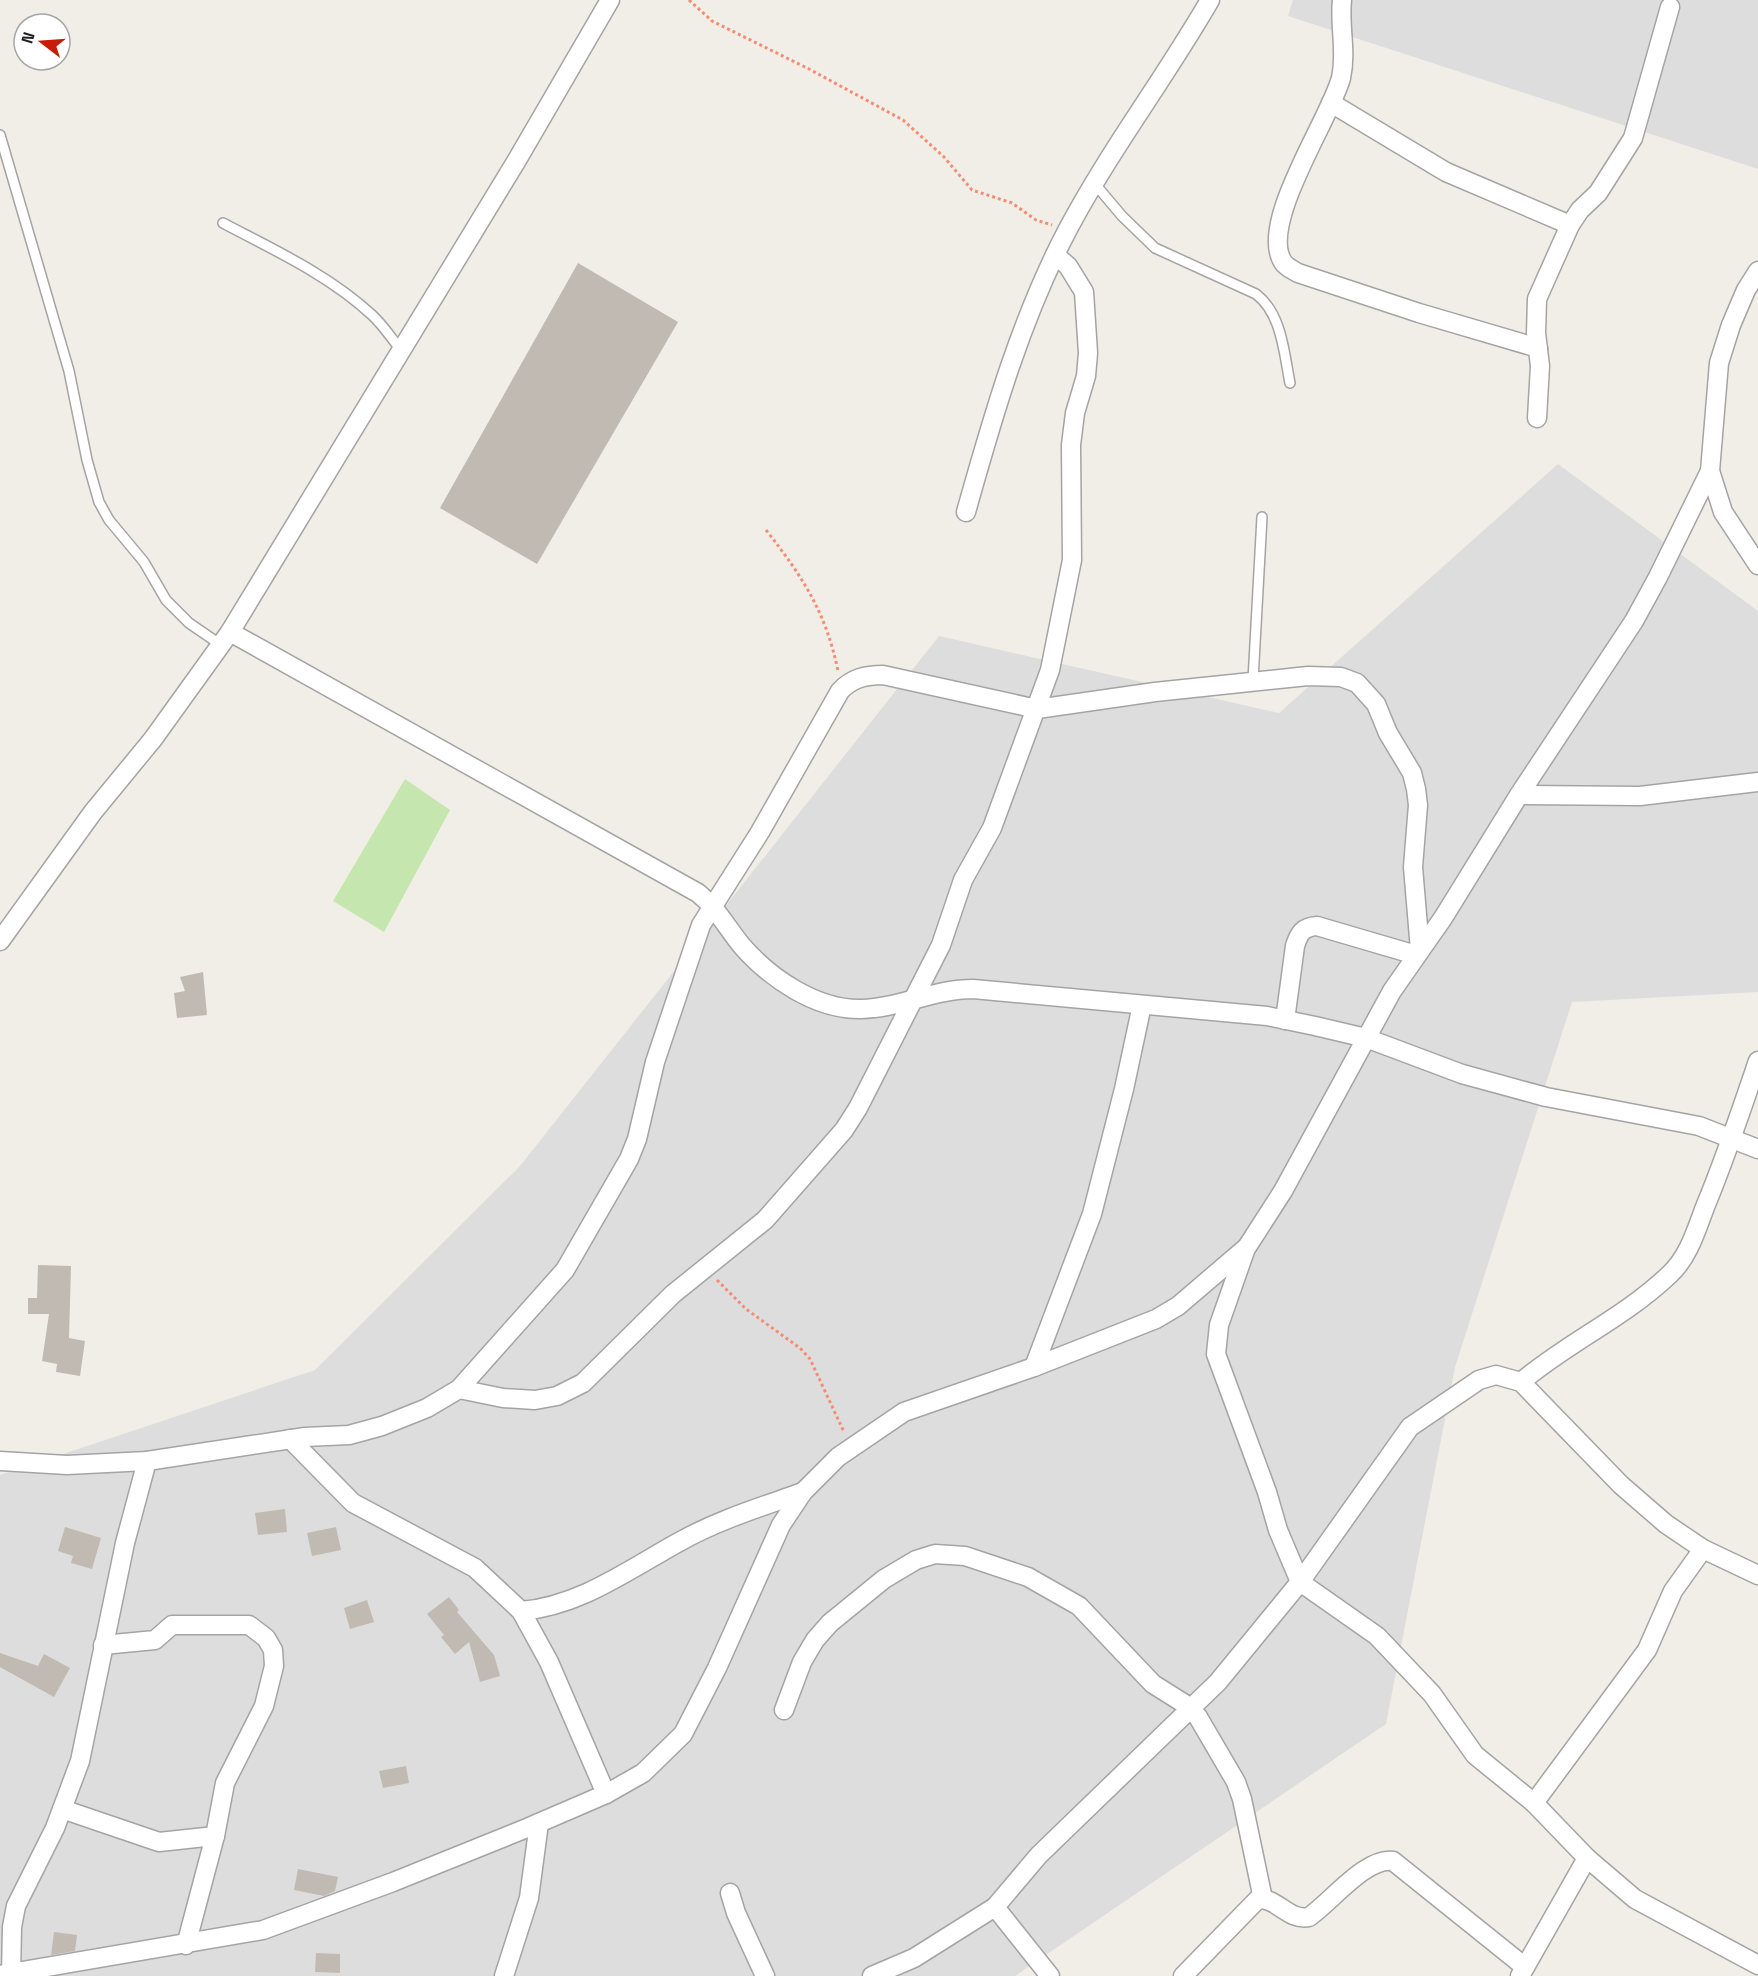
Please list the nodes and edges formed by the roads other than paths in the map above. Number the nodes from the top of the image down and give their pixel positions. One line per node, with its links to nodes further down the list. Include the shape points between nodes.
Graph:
1 (610, 0): 13 (street)
2 (1210, 0): 7 (street)
3 (1342, 0): 5 (street, via 1345,54)
4 (1670, 8): 9 (street, via 1633,138 1598,193)
5 (1331, 103): 9 (street, via 1446,172); 12 (street, via 1290,189 1277,235 1284,264 1298,273)
6 (0, 135): 20 (lane, via 69,371 99,502 144,562 166,600 189,623)
7 (1095, 184): 10 (street); 14 (lane, via 1155,248 1256,294 1269,304)
8 (223, 223): 13 (lane, via 337,288 373,315)
9 (1570, 225): 12 (street, via 1537,299)
10 (1055, 255): 17 (street, via 995,409); 22 (street, via 1068,266 1084,292 1088,365 1071,445 1070,569 1050,670)
11 (1758, 271): 16 (street, via 1731,325 1719,363)
12 (1538, 348): 15 (street)
13 (401, 350): 20 (street)
14 (1290, 383)
15 (1537, 418)
16 (1710, 471): 19 (street, via 1724,512); 24 (street, via 1634,621)
17 (966, 512)
18 (1262, 517): 21 (lane)
19 (1758, 565)
20 (225, 638): 25 (street, via 670,877); 26 (street)
21 (1253, 680): 22 (street); 27 (street, via 1341,677 1357,683 1376,704 1388,734 1412,773 1416,789 1413,867)
22 (1037, 709): 25 (street, via 883,675 851,681 840,691 760,832); 28 (street, via 992,828 963,880 941,945)
23 (1758, 782): 24 (street, via 1640,796)
24 (1520, 795): 27 (street)
25 (712, 905): 28 (street, via 753,957 817,1001 859,1009); 38 (street, via 698,934 655,1062 634,1151 565,1270)
26 (0, 941)
27 (1418, 953): 30 (street, via 1317,926 1305,928 1295,946); 31 (street)
28 (914, 998): 29 (street, via 937,991 973,989); 38 (street, via 844,1130 765,1220 673,1294 583,1383 557,1396 535,1400)
29 (1142, 1005): 30 (street); 36 (street, via 1092,1214)
30 (1285, 1020): 31 (street)
31 (1366, 1038): 33 (street, via 1462,1074 1525,1091 1699,1126); 35 (street, via 1283,1191)
32 (1758, 1061): 33 (street)
33 (1734, 1139): 34 (street); 37 (street, via 1684,1257 1670,1275)
34 (1758, 1149)
35 (1247, 1246): 36 (street, via 1178,1306 1156,1319); 45 (street, via 1219,1325 1216,1354)
36 (1034, 1367): 42 (street, via 904,1412 854,1445)
37 (1521, 1382): 43 (street, via 1621,1485); 45 (street, via 1487,1376 1410,1427)
38 (459, 1389): 39 (street, via 427,1408 363,1432)
39 (290, 1439): 41 (street); 46 (street, via 353,1503 475,1568)
40 (0, 1461): 41 (street, via 68,1465)
41 (147, 1461): 47 (street)
42 (803, 1492): 46 (street, via 706,1528 562,1604); 50 (street, via 764,1557 717,1668 683,1734 643,1773)
43 (1703, 1550): 44 (street); 51 (street, via 1673,1591 1647,1650)
44 (1758, 1575)
45 (1300, 1582): 48 (street); 51 (street, via 1377,1636 1432,1694 1475,1755)
46 (521, 1611): 50 (street, via 549,1662)
47 (103, 1644): 52 (street, via 80,1761); 54 (street, via 155,1640 172,1625 249,1625 267,1638 274,1666 267,1696 225,1783)
48 (1191, 1709): 49 (street, via 1153,1684 1094,1621 1059,1593 1028,1577 965,1556 935,1554 884,1579 830,1623 802,1662); 57 (street, via 1239,1791); 58 (street, via 1039,1855)
49 (784, 1710)
50 (606, 1794): 53 (street)
51 (1534, 1803): 55 (street)
52 (62, 1809): 54 (street, via 159,1842); 62 (street, via 16,1906)
53 (539, 1823): 59 (street, via 263,1930); 63 (street, via 529,1898)
54 (215, 1836): 59 (street)
55 (1587, 1858): 60 (street, via 1635,1899); 61 (street)
56 (730, 1893): 64 (street)
57 (1263, 1899): 61 (street, via 1298,1918 1309,1917 1372,1863 1393,1862); 67 (street, via 1253,1902)
58 (995, 1907): 65 (street, via 914,1958); 66 (street)
59 (186, 1945): 62 (street)
60 (1758, 1965)
61 (1522, 1971)
62 (8, 1974)
63 (504, 1976)
64 (765, 1976)
65 (872, 1976)
66 (1050, 1976)
67 (1183, 1976)

